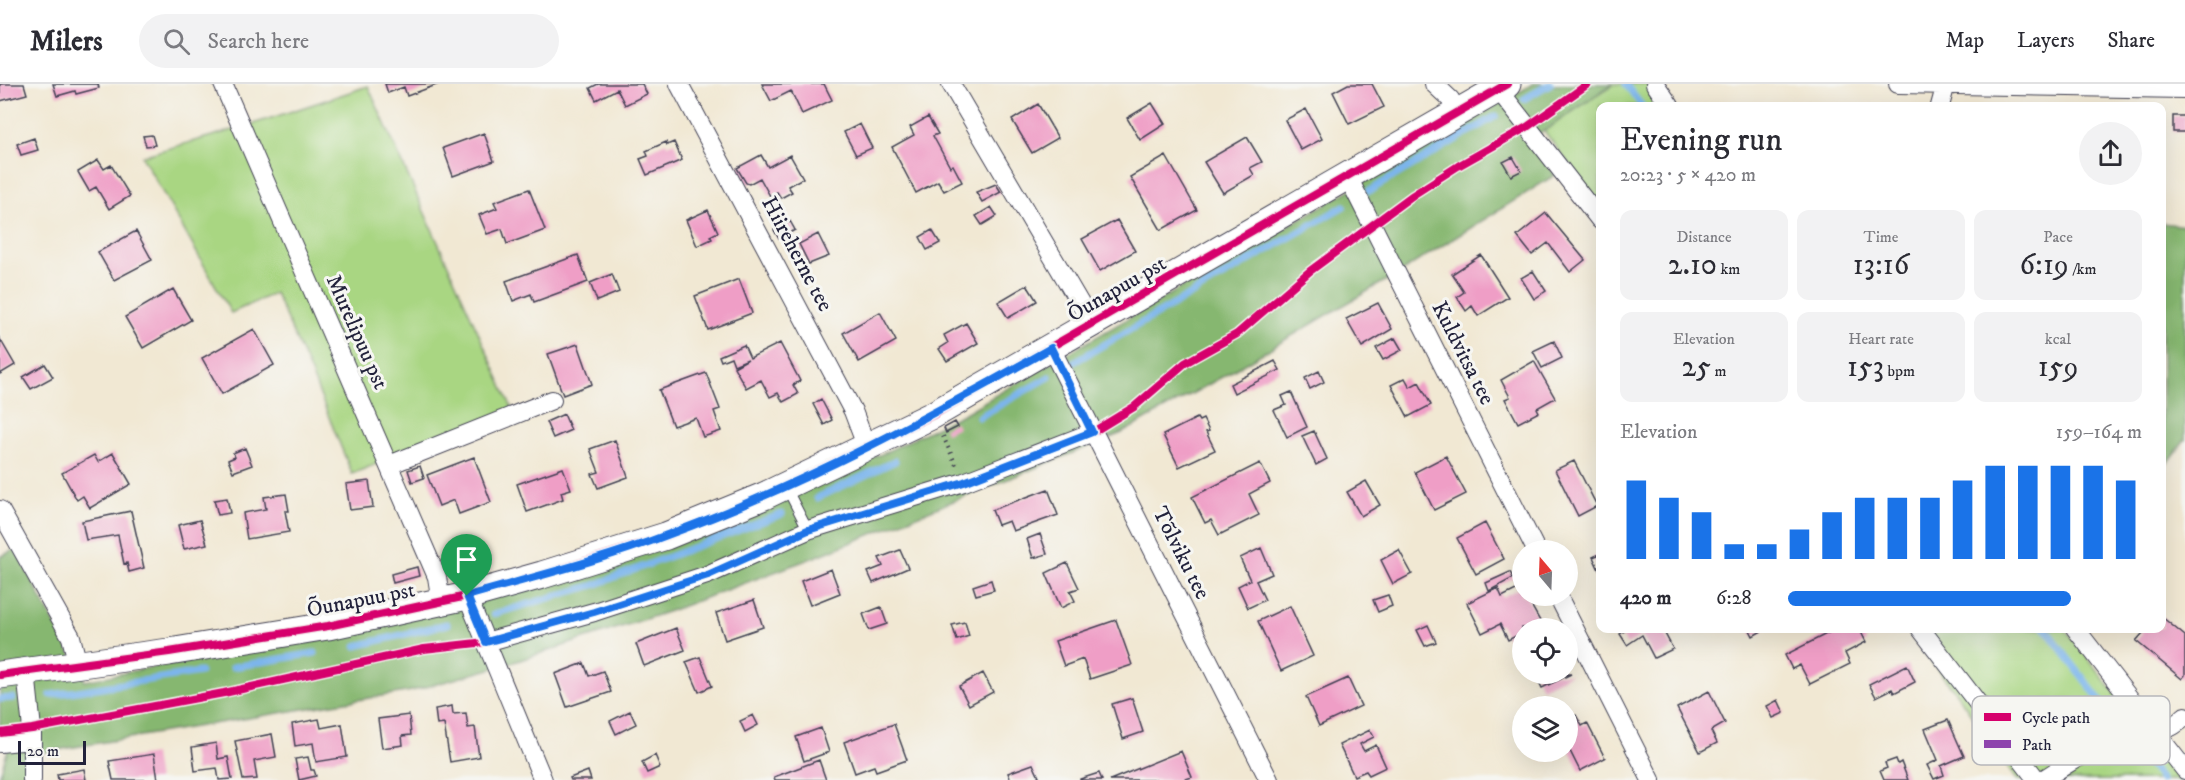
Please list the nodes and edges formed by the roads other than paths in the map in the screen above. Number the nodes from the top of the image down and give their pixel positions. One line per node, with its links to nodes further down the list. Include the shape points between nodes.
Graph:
1 (223, 84): 20 (street, Murelipuu pst)
2 (679, 84): 19 (street, Hiireherne tee, via 853,411)
3 (951, 84): 15 (street, Õunapuu pst)
4 (1434, 84): 12 (street)
5 (1655, 84): 10 (street)
6 (1898, 84): 7 (street)
7 (1946, 84): 9 (street); 11 (street)
8 (1503, 87): 12 (street, Õunapuu pst); 14 (street)
9 (2185, 89)
10 (1667, 102)
11 (1941, 102)
12 (1458, 112): 13 (street, Õunapuu pst)
13 (1348, 177): 15 (street, Õunapuu pst); 24 (street, Kuldvitsa tee)
14 (1596, 215)
15 (1092, 324): 16 (street, Õunapuu pst)
16 (1051, 348): 18 (street, Tõlviku tee); 19 (street, Õunapuu pst)
17 (552, 400): 20 (street)
18 (1092, 432): 23 (street, via 964,482); 44 (street, Tõlviku tee)
19 (867, 448): 21 (street, Õunapuu pst)
20 (388, 465): 25 (street, Murelipuu pst, via 437,577)
21 (786, 486): 23 (lane); 25 (street, Õunapuu pst, via 666,536)
22 (0, 510): 30 (street, via 72,637)
23 (808, 530): 29 (street, via 708,575)
24 (1531, 540)
25 (454, 599): 29 (street, Murelipuu pst); 30 (street, Õunapuu pst, via 328,626)
26 (1563, 606): 45 (street)
27 (1924, 633): 32 (street)
28 (2079, 633): 33 (street)
29 (486, 642): 43 (street, Murelipuu pst)
30 (78, 665): 31 (street, Õunapuu pst)
31 (13, 674): 36 (street)
32 (1972, 696)
33 (2127, 696)
34 (2185, 716): 35 (street)
35 (2170, 727)
36 (32, 740): 37 (street); 42 (street)
37 (0, 742)
38 (2170, 752): 41 (street)
39 (2025, 765): 46 (street)
40 (2067, 765): 47 (street)
41 (2185, 770)
42 (32, 780)
43 (543, 780)
44 (1269, 780)
45 (1652, 780)
46 (2037, 780)
47 (2042, 780)

